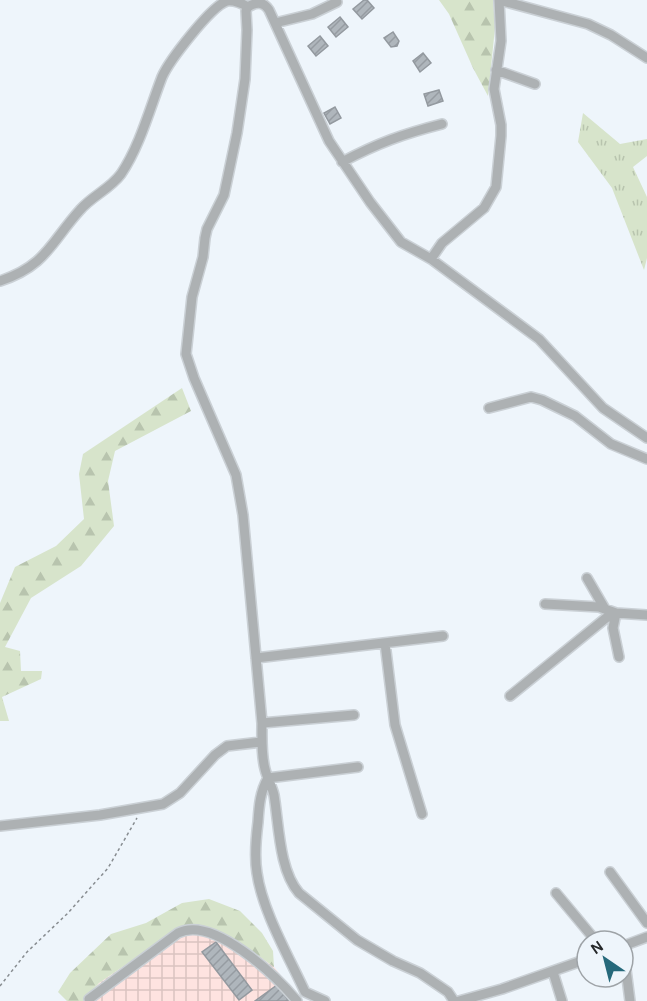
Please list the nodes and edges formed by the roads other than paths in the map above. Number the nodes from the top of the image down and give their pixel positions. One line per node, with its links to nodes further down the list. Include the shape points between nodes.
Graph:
1 (499, 0): 6 (street, via 588,24); 7 (street, via 501,41)
2 (263, 2): 4 (street); 5 (street)
3 (338, 2): 5 (street, via 312,14)
4 (248, 7): 12 (street, via 238,1 226,1 208,15 162,76 120,175 79,210 32,267); 24 (street, via 240,114 224,195 207,229 192,297 186,354 238,485)
5 (275, 23): 10 (street, via 322,129)
6 (647, 58)
7 (496, 70): 8 (street); 11 (street, via 494,89 501,135 496,187 484,208 442,243)
8 (535, 84)
9 (442, 124): 10 (street, via 376,144)
10 (342, 162): 11 (street, via 401,242)
11 (431, 259): 14 (street, via 539,339 603,408)
12 (0, 281)
13 (489, 408): 15 (street, via 531,398 542,400 581,420 611,444)
14 (647, 438)
15 (647, 459)
16 (587, 578): 18 (street)
17 (545, 604): 18 (street)
18 (605, 609): 19 (street)
19 (615, 614): 20 (street); 23 (street, via 613,628); 25 (street)
20 (647, 615)
21 (443, 636): 22 (street)
22 (385, 643): 24 (street); 31 (street, via 395,725)
23 (620, 657)
24 (256, 658): 27 (street)
25 (510, 696)
26 (354, 715): 27 (street)
27 (262, 723): 28 (street)
28 (261, 742): 30 (street); 32 (street, via 227,746 180,793 163,804)
29 (358, 767): 30 (street)
30 (268, 778): 39 (street, via 260,800 256,872 269,912); 43 (street, via 292,885 357,940 420,973)
31 (422, 814)
32 (0, 826)
33 (610, 872): 35 (street)
34 (556, 893): 36 (street)
35 (647, 923)
36 (586, 929)
37 (575, 964): 38 (street)
38 (553, 972): 43 (street); 44 (street)
39 (307, 997): 42 (street)
40 (89, 999): 41 (street, via 178,933 193,929 211,932 228,942 278,979)
41 (297, 1001)
42 (325, 1001)
43 (457, 1001)
44 (562, 1001)

